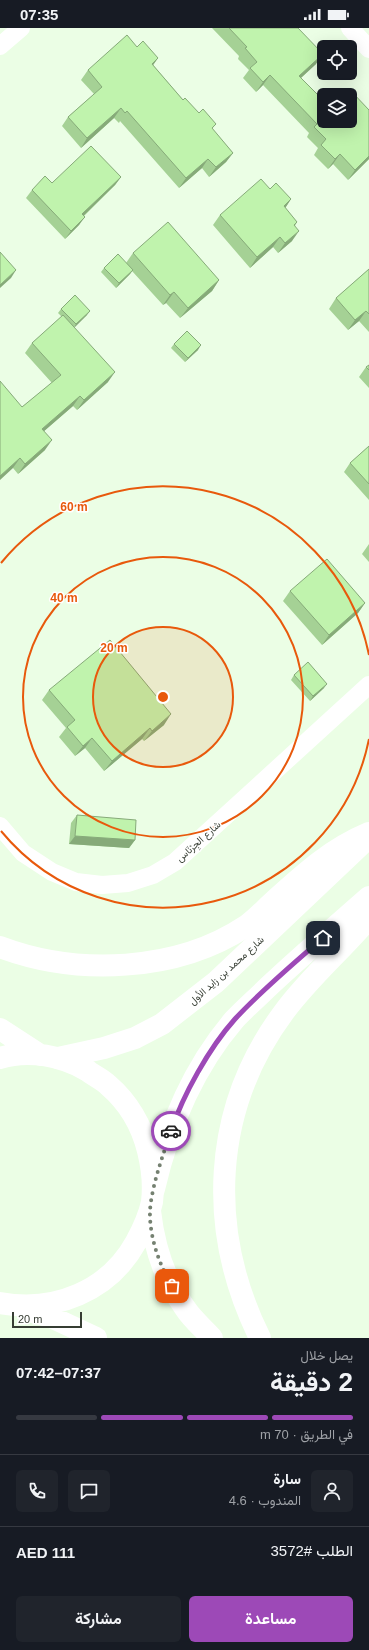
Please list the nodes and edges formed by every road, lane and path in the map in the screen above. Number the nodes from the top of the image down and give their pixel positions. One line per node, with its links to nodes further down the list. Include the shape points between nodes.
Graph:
1 (21, 28): 3 (street)
2 (350, 28): 4 (street)
3 (0, 46)
4 (369, 49)
5 (369, 685): 6 (street, شارع الجِرْنَاس, via 175,862 153,875 128,883 102,885 76,882 52,872 23,853)
6 (0, 826)
7 (369, 833): 11 (main road, via 332,852 317,863 247,925 217,943 185,955 152,962 108,966 38,958)
8 (369, 837): 13 (main road, شارع محمد بن زايد الأول, via 216,982 162,1024 135,1038 104,1048)
9 (369, 897): 15 (main road, via 235,1020 210,1053 186,1095 173,1125 160,1162)
10 (369, 918): 19 (main road, via 284,1012 262,1045 245,1080 233,1118 226,1153 225,1224 239,1288)
11 (0, 947)
12 (0, 1029): 13 (main road)
13 (49, 1056): 14 (main road); 15 (main road, via 80,1067 108,1084 129,1108 144,1136 152,1168)
14 (0, 1058)
15 (151, 1205): 16 (main road, via 142,1233 130,1253 116,1270 98,1285 78,1296 55,1303 33,1306); 18 (main road, via 152,1233 165,1275 185,1309)
16 (5, 1304): 17 (main road, via 51,1317)
17 (96, 1338)
18 (212, 1338)
19 (260, 1338)

